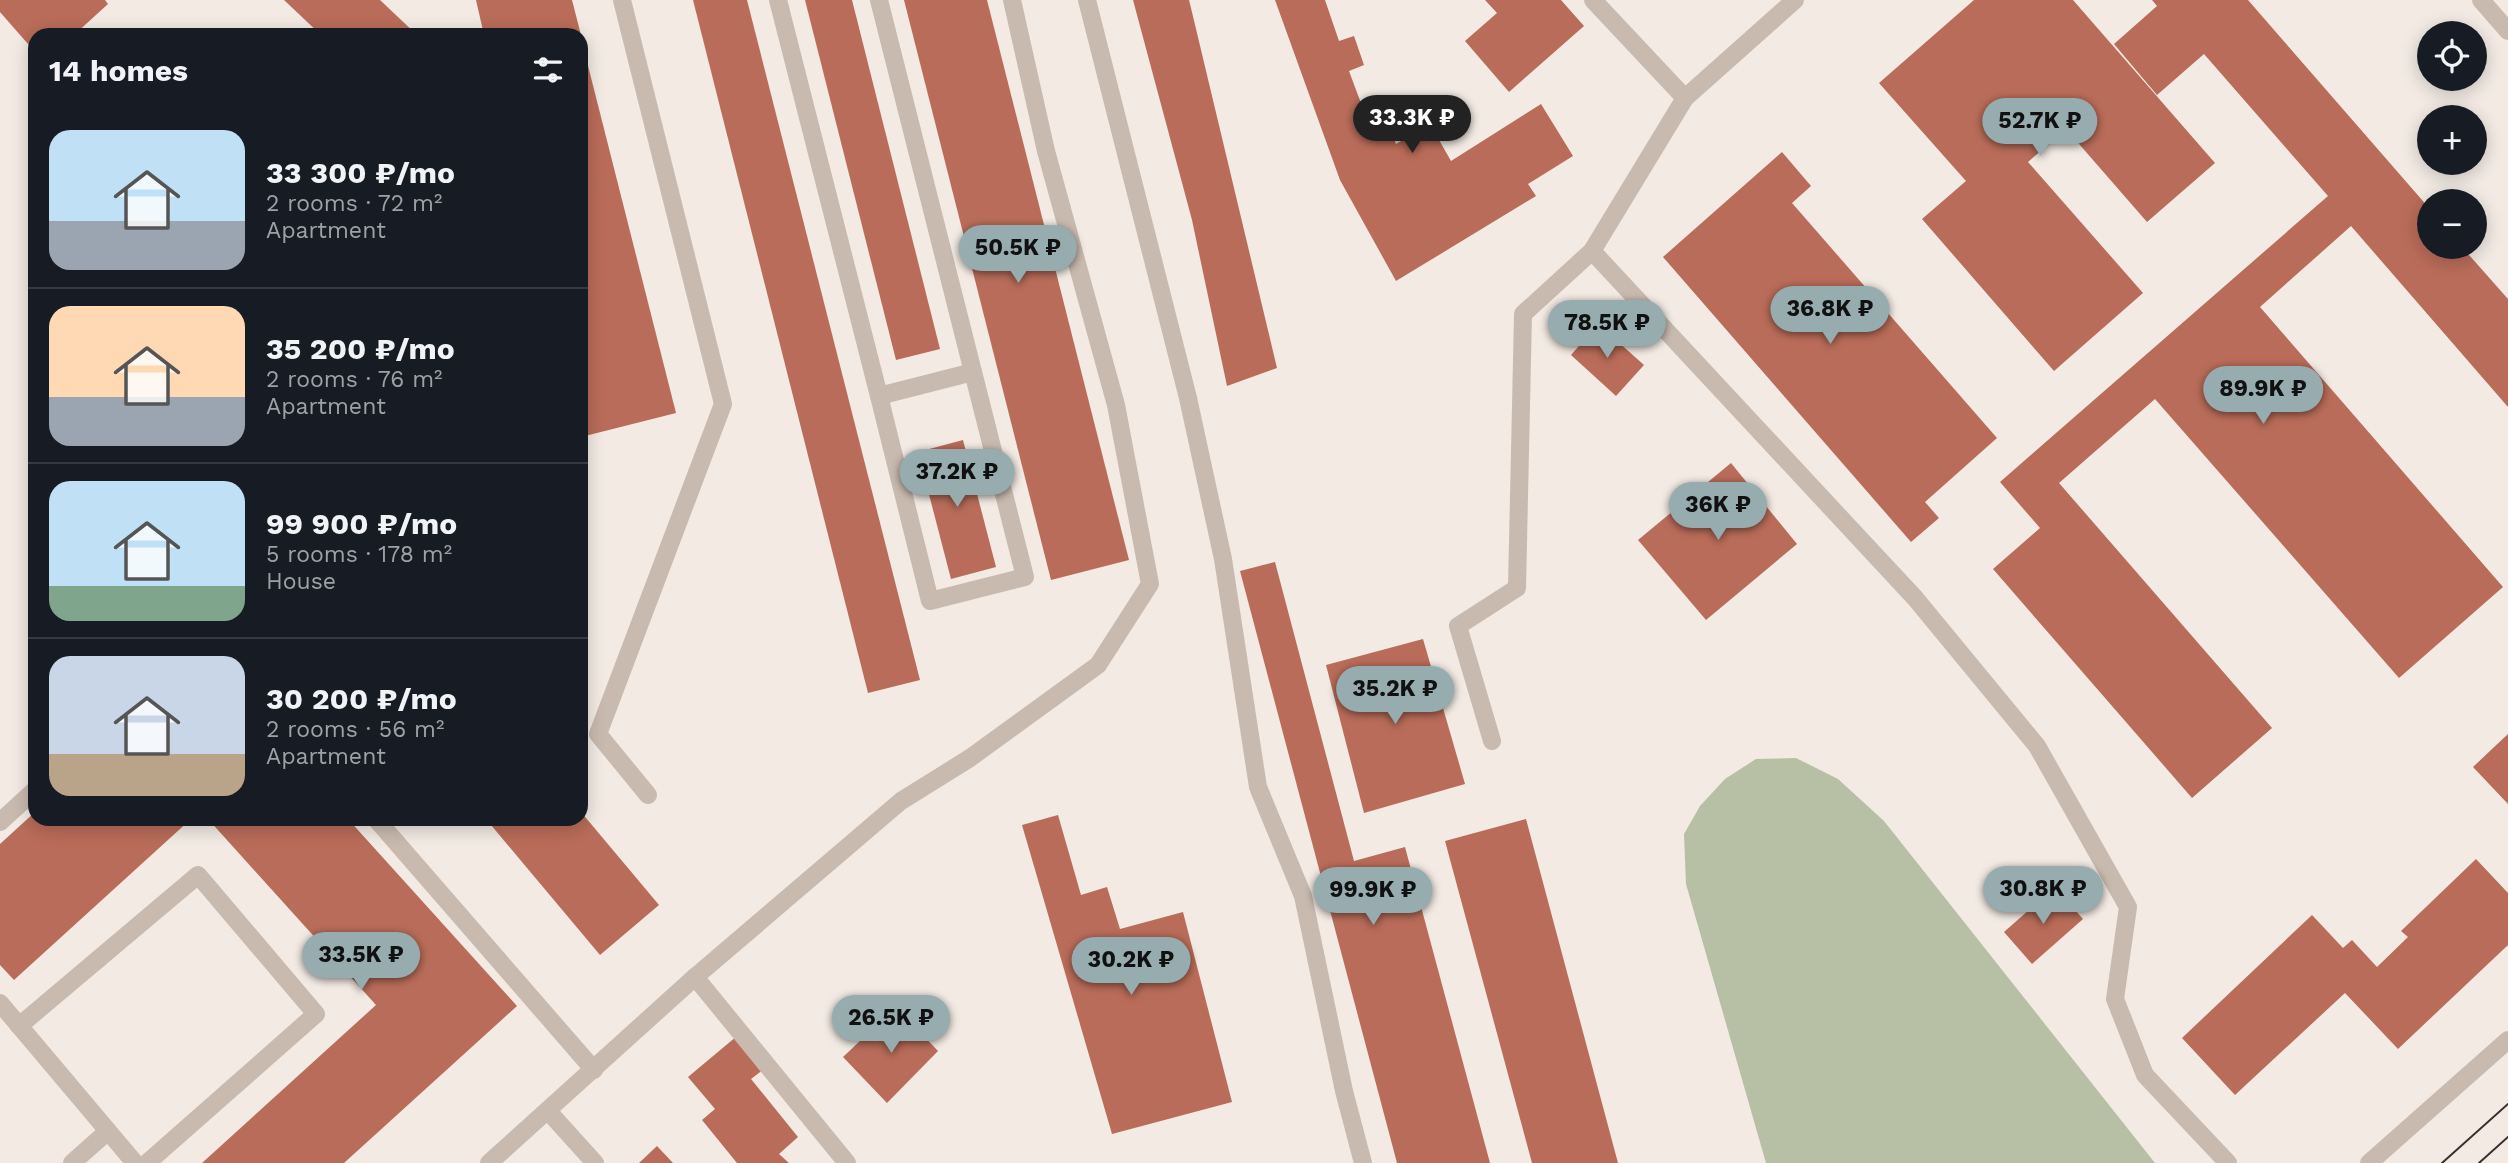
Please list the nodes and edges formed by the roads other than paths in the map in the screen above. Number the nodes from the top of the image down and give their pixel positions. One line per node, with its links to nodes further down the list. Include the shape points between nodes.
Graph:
1 (622, 0): 15 (street, via 723,404 598,734)
2 (778, 0): 13 (street)
3 (879, 0): 12 (street)
4 (1012, 0): 19 (street, via 1046,151 1116,405 1150,584 1098,665 970,758 901,801)
5 (1087, 0): 32 (street, via 1188,398 1223,559 1258,787 1303,896)
6 (1593, 0): 10 (street)
7 (1795, 0): 10 (street)
8 (2482, 0): 9 (street)
9 (2508, 31)
10 (1685, 98): 11 (street)
11 (1592, 251): 14 (street, via 1523,314 1517,588 1458,626); 33 (street, via 1915,598 2037,746 2128,907 2115,999 2145,1075)
12 (973, 372): 13 (street); 13 (street, via 1025,577 930,601)
13 (879, 396)
14 (1492, 741)
15 (648, 795)
16 (28, 796): 17 (street)
17 (0, 822)
18 (382, 826): 23 (street)
19 (695, 977): 23 (street); 31 (street)
20 (0, 1003): 21 (street)
21 (19, 1026): 25 (street); 28 (street, via 198,876 316,1014)
22 (2508, 1040): 34 (street)
23 (594, 1070): 24 (street)
24 (548, 1111): 29 (street); 30 (street)
25 (108, 1131): 26 (street); 27 (street)
26 (72, 1163)
27 (135, 1163)
28 (147, 1163)
29 (489, 1163)
30 (595, 1163)
31 (847, 1163)
32 (1363, 1163)
33 (2228, 1163)
34 (2369, 1163)

